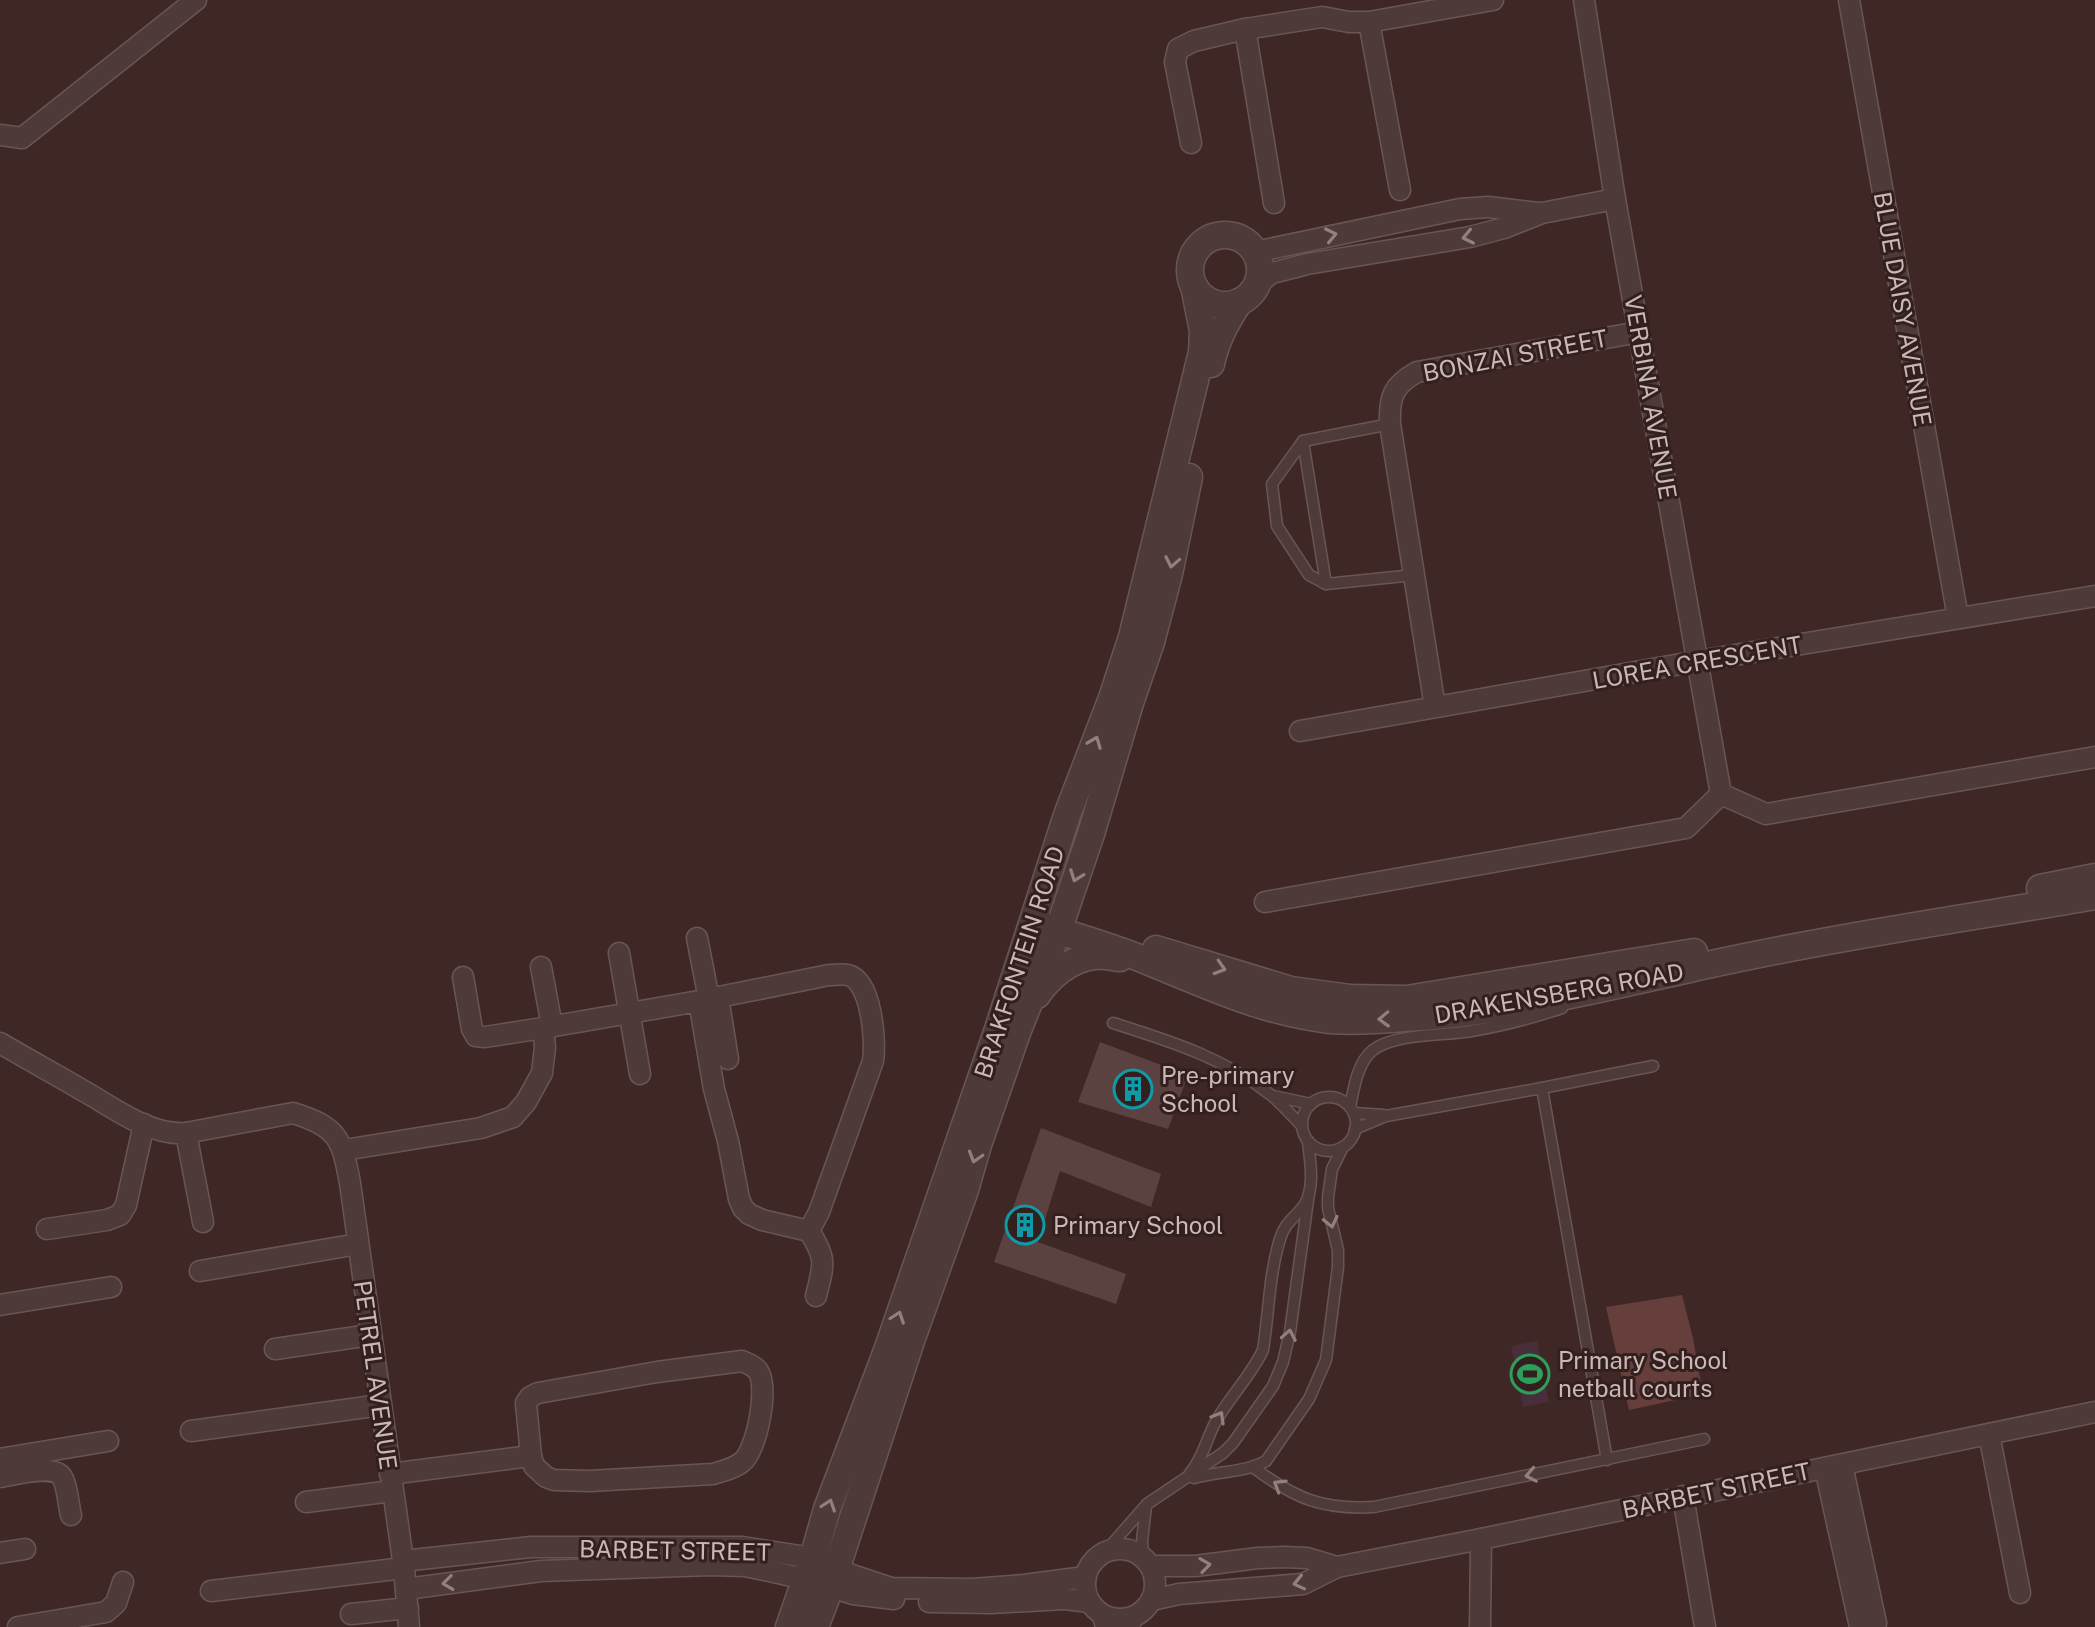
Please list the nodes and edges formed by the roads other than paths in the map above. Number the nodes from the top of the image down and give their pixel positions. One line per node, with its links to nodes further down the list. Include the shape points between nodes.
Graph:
1 (196, 0): 8 (street, via 22,138)
2 (1493, 0): 6 (street)
3 (1584, 0): 11 (street, VERBINA AVENUE)
4 (1849, 0): 24 (street, BLUE DAISY AVENUE)
5 (1318, 8): 6 (street, via 1349,22); 7 (street)
6 (1369, 22): 10 (street)
7 (1245, 29): 9 (street, via 1178,49 1175,62); 12 (street)
8 (0, 135)
9 (1191, 143)
10 (1400, 190)
11 (1615, 199): 13 (street); 17 (street, VERBINA AVENUE)
12 (1274, 203)
13 (1542, 213): 14 (street, one-way to 13, via 1460,209); 16 (street, one-way to 16, via 1470,237 1296,266 1272,273)
14 (1255, 252): 15 (street, via 1239,237 1207,239 1193,255); 16 (street, via 1260,268)
15 (1194, 286): 16 (street, via 1218,304); 23 (street, BRAKFONTEIN ROAD, via 1202,352)
16 (1248, 293): 23 (street, BRAKFONTEIN ROAD, one-way to 23, via 1214,348 1169,574)
17 (1639, 332): 18 (street, BONZAI STREET, via 1417,372 1391,397); 25 (street, VERBINA AVENUE)
18 (1390, 424): 19 (lane); 20 (street)
19 (1303, 441): 21 (lane); 21 (lane, via 1272,484 1277,526 1309,575)
20 (1414, 575): 21 (lane); 26 (street)
21 (1326, 584)
22 (2095, 596): 24 (street, LOREA CRESCENT)
23 (1149, 609): 33 (street, BRAKFONTEIN ROAD, one-way to 23, via 1067,815); 34 (street, BRAKFONTEIN ROAD, one-way to 34, via 1151,642)
24 (1958, 618): 25 (street, LOREA CRESCENT)
25 (1698, 661): 26 (street, LOREA CRESCENT); 29 (street, VERBINA AVENUE)
26 (1435, 707): 27 (street, LOREA CRESCENT)
27 (1300, 731)
28 (2095, 757): 29 (street, via 1766,814)
29 (1721, 794): 32 (street, via 1686,828)
30 (2095, 877): 34 (street, DRAKENSBERG ROAD, one-way to 30, via 1291,990 1407,999 1684,954)
31 (2095, 896): 40 (street, DRAKENSBERG ROAD, via 1812,945)
32 (1265, 902)
33 (1034, 916): 34 (street, DRAKENSBERG ROAD); 101 (street, BRAKFONTEIN ROAD, one-way to 33, via 836,1482 888,1348)
34 (1060, 925): 37 (street, DRAKENSBERG ROAD); 45 (street, BRAKFONTEIN ROAD)
35 (697, 938): 41 (street)
36 (619, 953): 42 (street)
37 (1143, 959): 40 (street, DRAKENSBERG ROAD, one-way to 37, via 1451,1016 1334,1020 1281,1012); 45 (street, via 1095,956 1074,962 1044,986)
38 (541, 967): 44 (street)
39 (463, 977): 44 (street, via 476,1036)
40 (1632, 983): 53 (lane, via 1508,1024 1389,1042 1365,1061)
41 (709, 999): 42 (street); 47 (street); 65 (street, via 714,1089 739,1199 749,1214 762,1220); 65 (street, via 829,975 848,975 864,989 873,1061)
42 (630, 1013): 44 (street); 49 (street)
43 (1113, 1023): 51 (lane, via 1188,1047)
44 (548, 1027): 61 (street, via 542,1073 513,1117 481,1128)
45 (1018, 1030): 101 (street, BRAKFONTEIN ROAD, one-way to 101, via 912,1338)
46 (0, 1043): 55 (street)
47 (728, 1059)
48 (1653, 1066): 50 (lane)
49 (640, 1074)
50 (1542, 1088): 54 (lane); 83 (lane)
51 (1271, 1096): 52 (lane); 56 (lane)
52 (1311, 1104): 53 (lane, via 1327,1097); 56 (lane)
53 (1352, 1110): 54 (lane); 57 (lane)
54 (1386, 1116): 57 (lane)
55 (144, 1124): 58 (street); 64 (street, via 120,1215)
56 (1302, 1126): 59 (lane)
57 (1355, 1129): 60 (lane)
58 (186, 1133): 61 (street, via 293,1113 327,1129); 63 (street)
59 (1308, 1142): 60 (lane, via 1324,1151); 62 (lane)
60 (1343, 1147): 85 (lane, one-way to 85, via 1332,1169 1328,1197 1338,1267 1326,1360 1309,1399 1273,1453)
61 (344, 1150): 66 (street, PETREL AVENUE)
62 (1309, 1193): 88 (lane, one-way to 62, via 1197,1465 1213,1426 1257,1364 1280,1234); 88 (lane, one-way to 62, via 1233,1443 1273,1386 1290,1332)
63 (203, 1222)
64 (47, 1229)
65 (809, 1231): 70 (street, via 823,1256)
66 (359, 1251): 67 (street); 68 (street); 72 (street, PETREL AVENUE)
67 (200, 1271)
68 (265, 1271)
69 (111, 1287): 71 (street)
70 (816, 1296)
71 (0, 1305)
72 (370, 1335): 73 (street); 74 (street, PETREL AVENUE)
73 (275, 1349)
74 (382, 1411): 76 (street); 78 (street); 87 (street, PETREL AVENUE)
75 (2095, 1412): 77 (street, BARBET STREET)
76 (191, 1431)
77 (1989, 1434): 84 (street, BARBET STREET); 106 (street)
78 (211, 1439)
79 (1704, 1439): 83 (lane)
80 (108, 1441): 82 (street)
81 (531, 1456): 81 (street, via 534,1466 554,1480 730,1469 750,1453 763,1395 758,1372 742,1361 538,1393 526,1403); 87 (street)
82 (0, 1459)
83 (1607, 1460): 85 (lane, one-way to 85, via 1352,1508 1310,1501)
84 (1833, 1466): 89 (street, BARBET STREET); 111 (street)
85 (1254, 1468): 88 (lane)
86 (0, 1477): 92 (street, via 57,1472)
87 (391, 1482): 90 (street); 104 (street, PETREL AVENUE)
88 (1180, 1483): 91 (lane)
89 (1683, 1496): 93 (street, BARBET STREET); 116 (street)
90 (306, 1502)
91 (1147, 1504): 96 (lane); 98 (lane, via 1142,1541)
92 (71, 1515)
93 (1481, 1539): 99 (street, BARBET STREET); 115 (street)
94 (519, 1548): 100 (street); 101 (street, BARBET STREET, via 742,1547); 104 (street, BARBET STREET)
95 (25, 1549): 97 (street)
96 (1105, 1552): 98 (street, via 1125,1549); 102 (street)
97 (0, 1553)
98 (1147, 1562): 99 (street, BARBET STREET, one-way to 99, via 1195,1566 1285,1557); 110 (street, via 1155,1583)
99 (1337, 1567): 110 (street, BARBET STREET, one-way to 110, via 1303,1584 1179,1594)
100 (520, 1573): 101 (street, BARBET STREET, via 710,1565); 104 (street, BARBET STREET, one-way to 104)
101 (821, 1573): 102 (street, BARBET STREET, via 904,1588 998,1587); 108 (street, BARBET STREET, via 864,1596 919,1602 1065,1599); 113 (street, BRAKFONTEIN ROAD); 114 (street, BRAKFONTEIN ROAD)
102 (1085, 1577): 108 (street)
103 (123, 1582): 112 (street, via 116,1603 106,1612)
104 (406, 1589): 105 (street); 107 (street); 109 (street)
105 (211, 1591)
106 (2020, 1593)
107 (236, 1600)
108 (1095, 1613): 110 (street, via 1117,1619)
109 (351, 1614)
110 (1141, 1614)
111 (1868, 1625)
112 (18, 1627)
113 (789, 1627)
114 (815, 1627)
115 (1480, 1627)
116 (1705, 1627)

